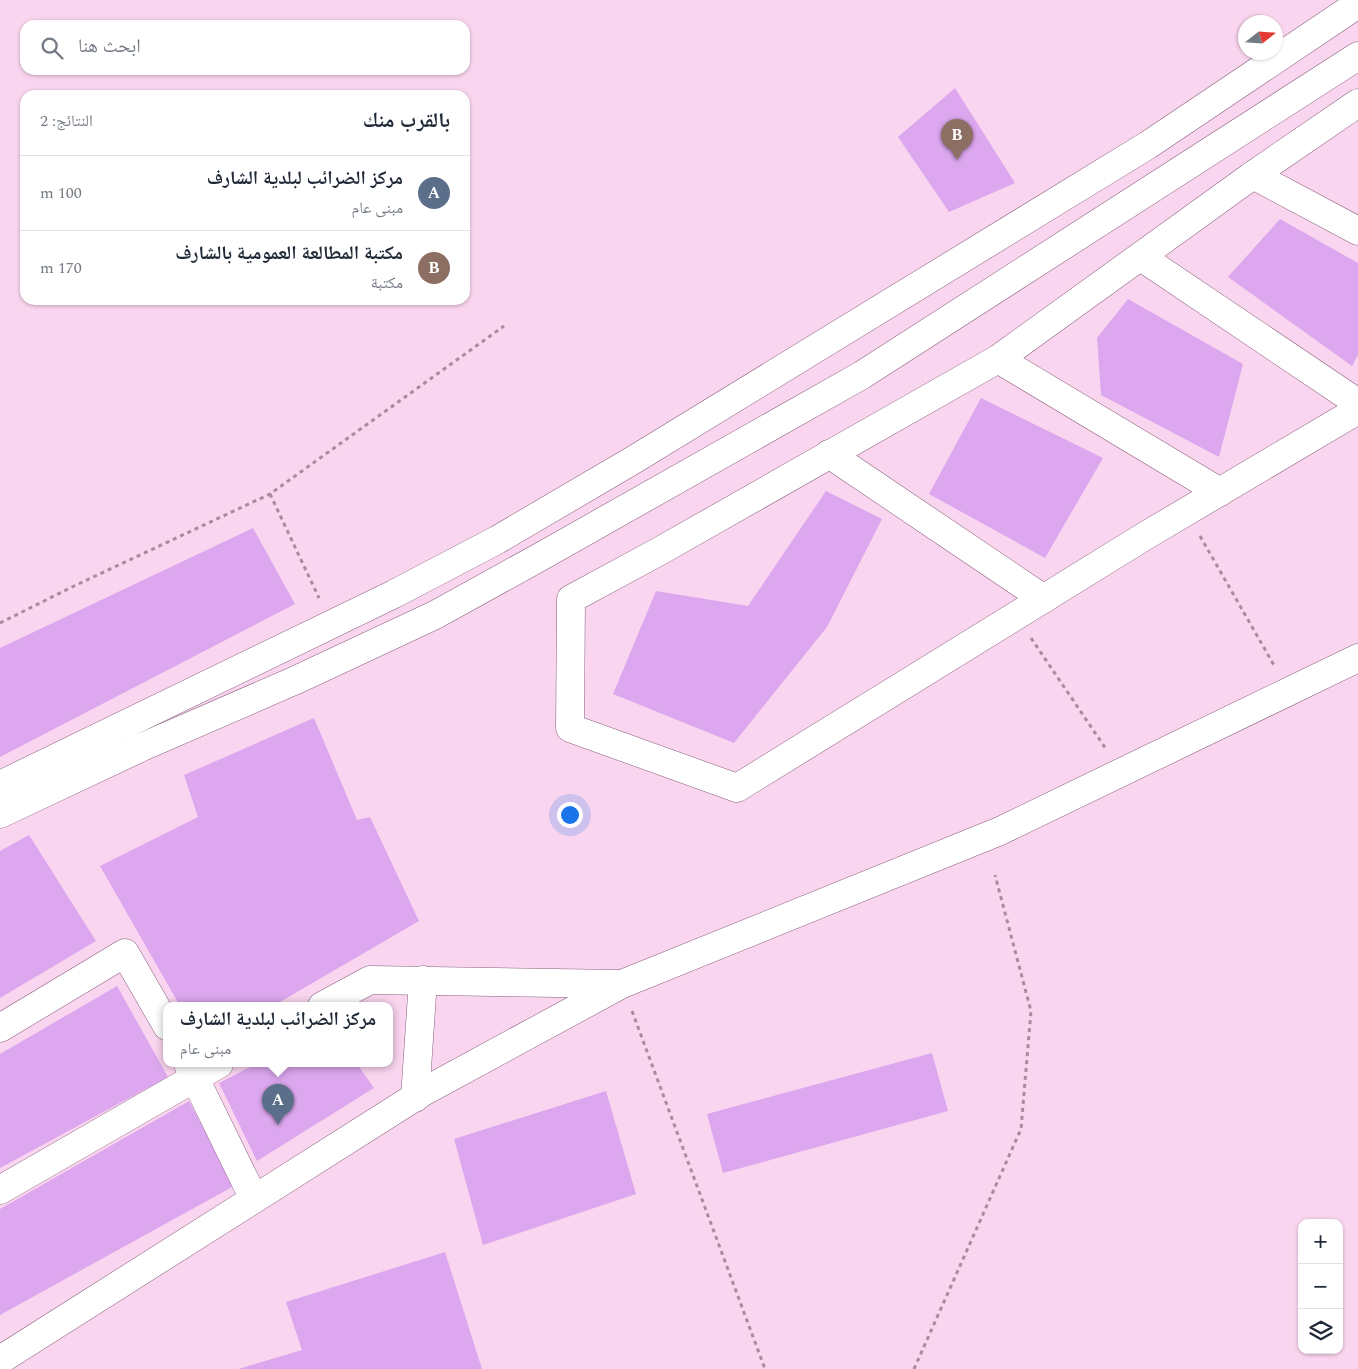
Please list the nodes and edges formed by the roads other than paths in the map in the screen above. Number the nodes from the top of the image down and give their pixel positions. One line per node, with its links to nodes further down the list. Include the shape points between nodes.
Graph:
1 (1358, 4): 14 (street, via 1148,145 497,540 394,594)
2 (1358, 56): 15 (street, via 862,375 548,552 435,615)
3 (1358, 103): 4 (street)
4 (1253, 175): 5 (street); 6 (street)
5 (1358, 231)
6 (1141, 257): 7 (street); 8 (street)
7 (998, 359): 10 (street); 11 (street)
8 (1358, 403)
9 (1358, 410): 11 (street)
10 (829, 454): 12 (street); 12 (street, via 571,599 570,728 737,788)
11 (1220, 492): 12 (street)
12 (1044, 599)
13 (1358, 658): 17 (street, via 1000,831)
14 (0, 785)
15 (0, 814)
16 (423, 980): 17 (street); 18 (street, via 370,980); 23 (street)
17 (622, 984): 23 (street)
18 (329, 1002)
19 (163, 1019): 20 (street, via 126,953)
20 (0, 1028)
21 (207, 1067): 22 (street)
22 (192, 1071): 24 (street); 25 (street)
23 (415, 1098): 25 (street)
24 (0, 1190)
25 (254, 1200): 26 (street)
26 (0, 1360)

